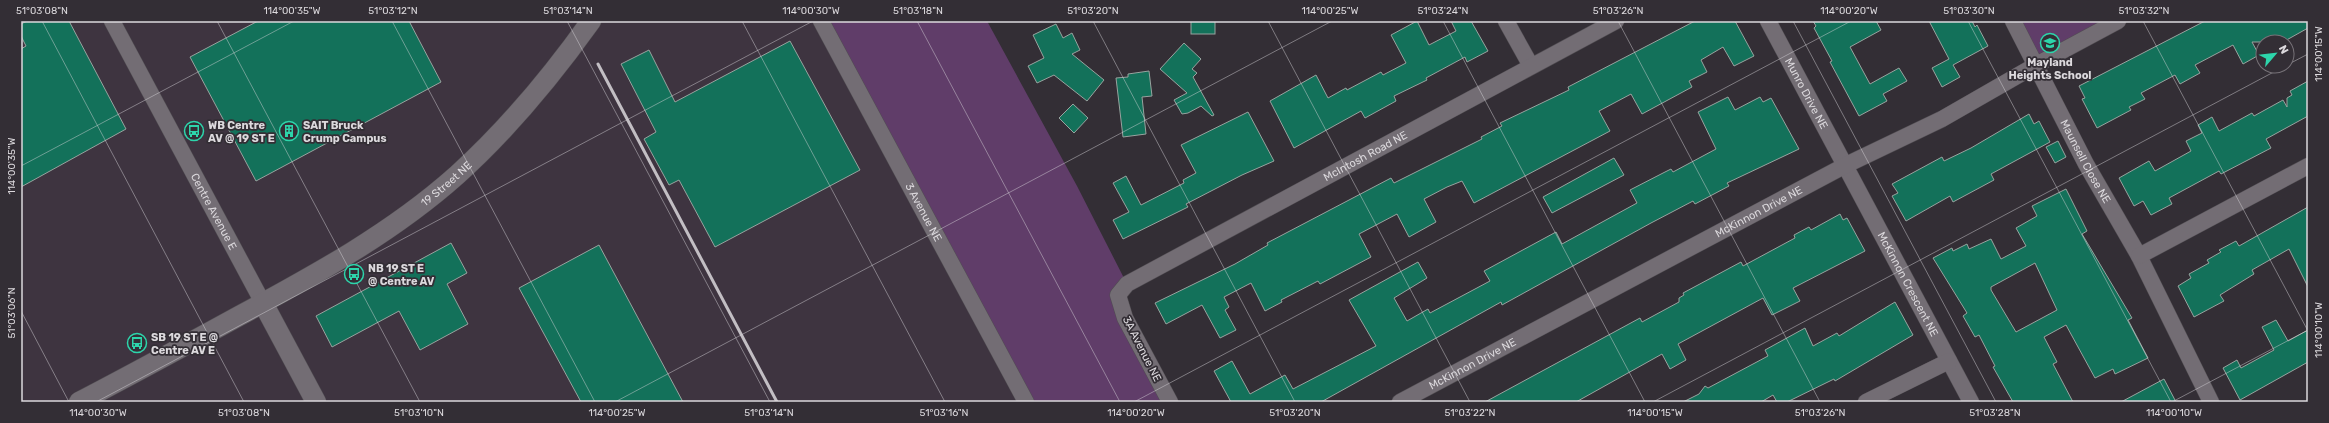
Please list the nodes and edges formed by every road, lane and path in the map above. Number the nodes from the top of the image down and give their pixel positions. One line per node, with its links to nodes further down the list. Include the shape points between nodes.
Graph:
1 (112, 21): 15 (street, Centre Avenue E)
2 (591, 21): 15 (street, 19 Street NE, via 555,71 518,114 456,175 406,216 360,247)
3 (822, 21): 19 (street, 3 Avenue NE)
4 (1506, 21): 10 (street)
5 (1616, 21): 10 (street, McIntosh Road NE)
6 (1768, 21): 11 (street, Munro Drive NE)
7 (2013, 21): 9 (street, Maunsell Close NE)
8 (2118, 21): 9 (street, McKinnon Drive NE)
9 (2036, 65): 11 (street, McKinnon Drive NE, via 1942,119); 13 (street, Maunsell Close NE, via 2086,164)
10 (1531, 66): 14 (street, McIntosh Road NE, via 1127,284)
11 (1846, 165): 16 (street, McKinnon Crescent NE); 21 (street, McKinnon Drive NE)
12 (2308, 166): 13 (street)
13 (2139, 256): 24 (street, Maunsell Close NE)
14 (1118, 296): 20 (street, 3A Avenue NE, via 1125,318)
15 (263, 303): 17 (street, 19 Street NE); 18 (street, Centre Avenue E)
16 (1949, 361): 22 (street); 23 (street, McKinnon Crescent NE)
17 (79, 402)
18 (316, 402)
19 (1026, 402)
20 (1170, 402)
21 (1400, 402)
22 (1866, 402)
23 (1971, 402)
24 (2211, 402)

